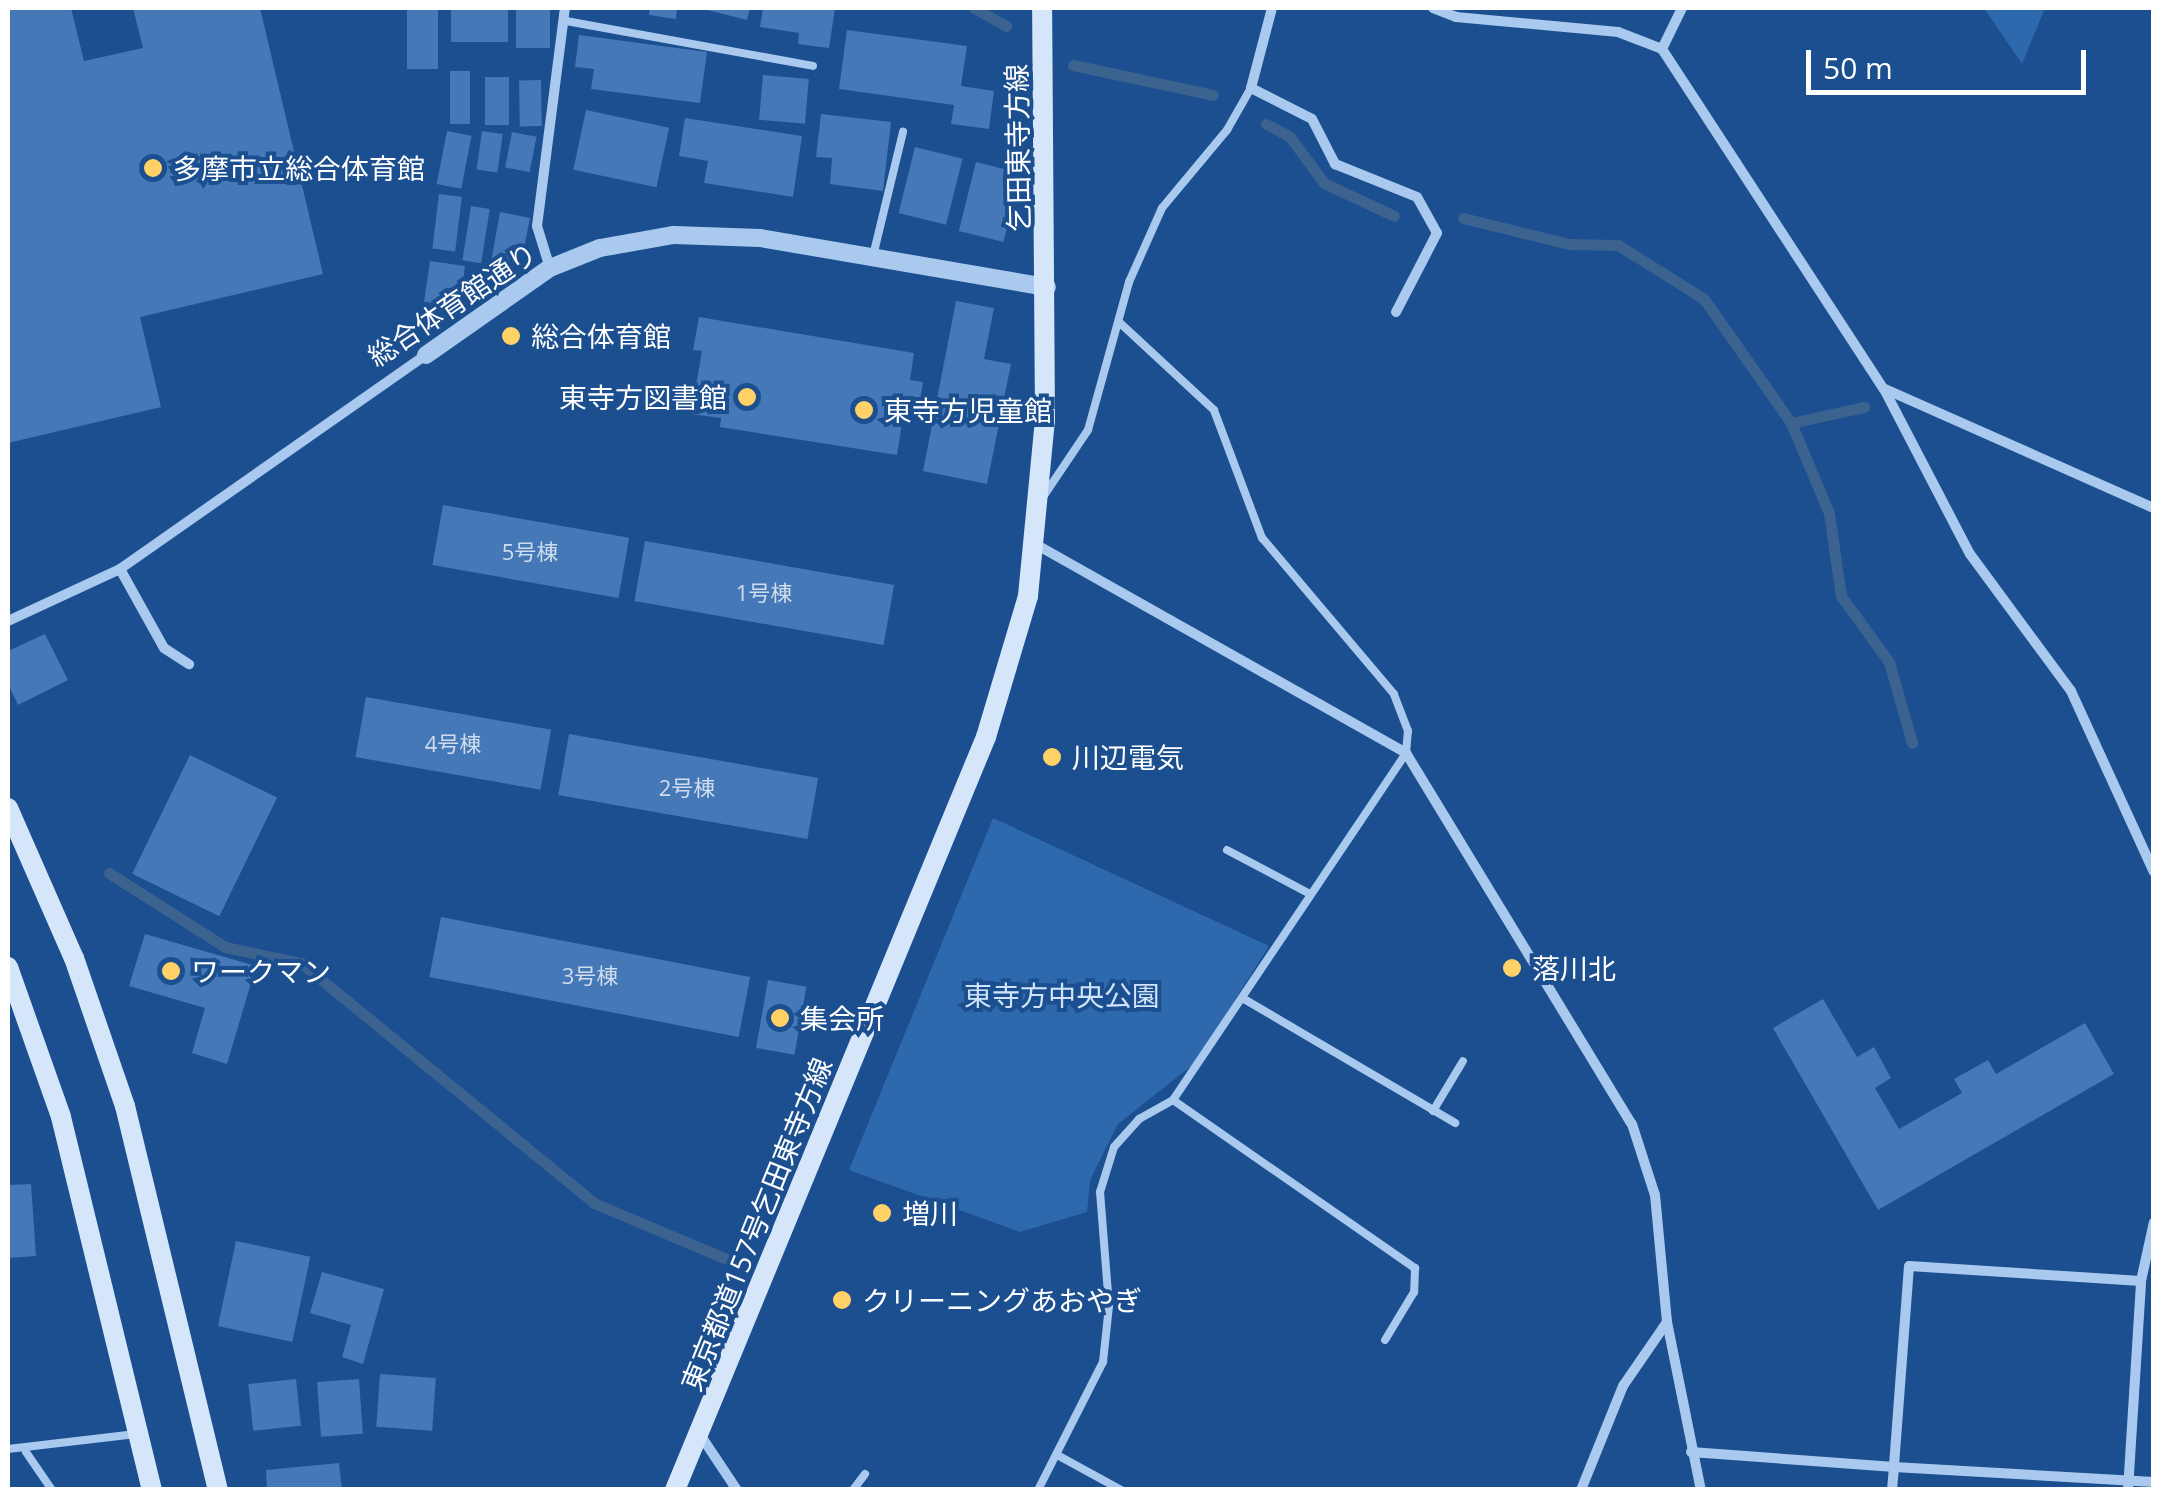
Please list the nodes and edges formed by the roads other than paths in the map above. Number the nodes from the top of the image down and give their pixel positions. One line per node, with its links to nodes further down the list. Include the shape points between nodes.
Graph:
1 (565, 8): 6 (street)
2 (1042, 8): 13 (main road, 乞田東寺方線)
3 (1272, 8): 9 (street)
4 (1433, 8): 7 (street, via 1456,17 1618,32)
5 (1682, 8): 7 (street)
6 (566, 20): 8 (lane); 12 (street, via 537,226)
7 (1662, 48): 17 (street)
8 (813, 66)
9 (1251, 88): 14 (street, via 1312,119 1335,164 1417,198 1437,232); 15 (lane, via 1162,208 1129,282)
10 (902, 132): 11 (lane)
11 (872, 260): 12 (street, 総合体育館通り, via 713,232 632,240); 13 (street, 総合体育館通り)
12 (550, 268): 16 (street, 総合体育館通り)
13 (1047, 287): 18 (main road, 東京都道157号乞田東寺方線)
14 (1396, 312)
15 (1120, 323): 18 (lane, via 1088,430); 24 (lane, via 1214,410 1262,538 1394,694 1408,731)
16 (426, 354): 21 (street, 総合体育館通り)
17 (1884, 388): 19 (street); 27 (street, via 1970,554 2071,691)
18 (1041, 499): 20 (main road, 東京都道157号乞田東寺方線)
19 (2154, 508)
20 (1037, 545): 24 (street); 40 (main road, 東京都道157号乞田東寺方線, via 986,737)
21 (120, 569): 22 (street, 総合体育館通り); 23 (street, via 164,648)
22 (8, 622)
23 (189, 664)
24 (1406, 753): 28 (lane); 37 (street, via 1632,1124 1655,1195)
25 (8, 808): 51 (main road, via 74,958 125,1106)
26 (1227, 850): 28 (lane)
27 (2154, 872)
28 (1310, 894): 30 (lane)
29 (8, 967): 39 (main road, via 61,1118)
30 (1244, 999): 32 (lane); 33 (lane)
31 (1463, 1061): 33 (lane)
32 (1174, 1100): 38 (lane, via 1415,1268 1414,1292); 44 (lane, via 1126,1133 1104,1177 1109,1306 1103,1362)
33 (1434, 1110): 34 (lane)
34 (1455, 1123)
35 (2154, 1222): 36 (street)
36 (2140, 1281): 45 (street, via 1909,1266); 48 (street)
37 (1667, 1322): 43 (street); 57 (street, via 1624,1386)
38 (1385, 1340)
39 (139, 1434): 42 (lane); 50 (main road)
40 (699, 1434): 52 (main road, 東京都道157号乞田東寺方線); 53 (street)
41 (8, 1449): 42 (lane)
42 (26, 1452): 49 (lane)
43 (1690, 1452): 45 (street); 58 (street)
44 (1060, 1456): 55 (lane); 56 (lane)
45 (1894, 1466): 48 (street); 59 (street)
46 (865, 1474): 54 (lane)
47 (2154, 1482): 48 (street)
48 (2129, 1485)
49 (52, 1490)
50 (152, 1490)
51 (218, 1490)
52 (675, 1490)
53 (737, 1490)
54 (853, 1490)
55 (1038, 1490)
56 (1121, 1490)
57 (1580, 1490)
58 (1701, 1490)
59 (1892, 1490)

